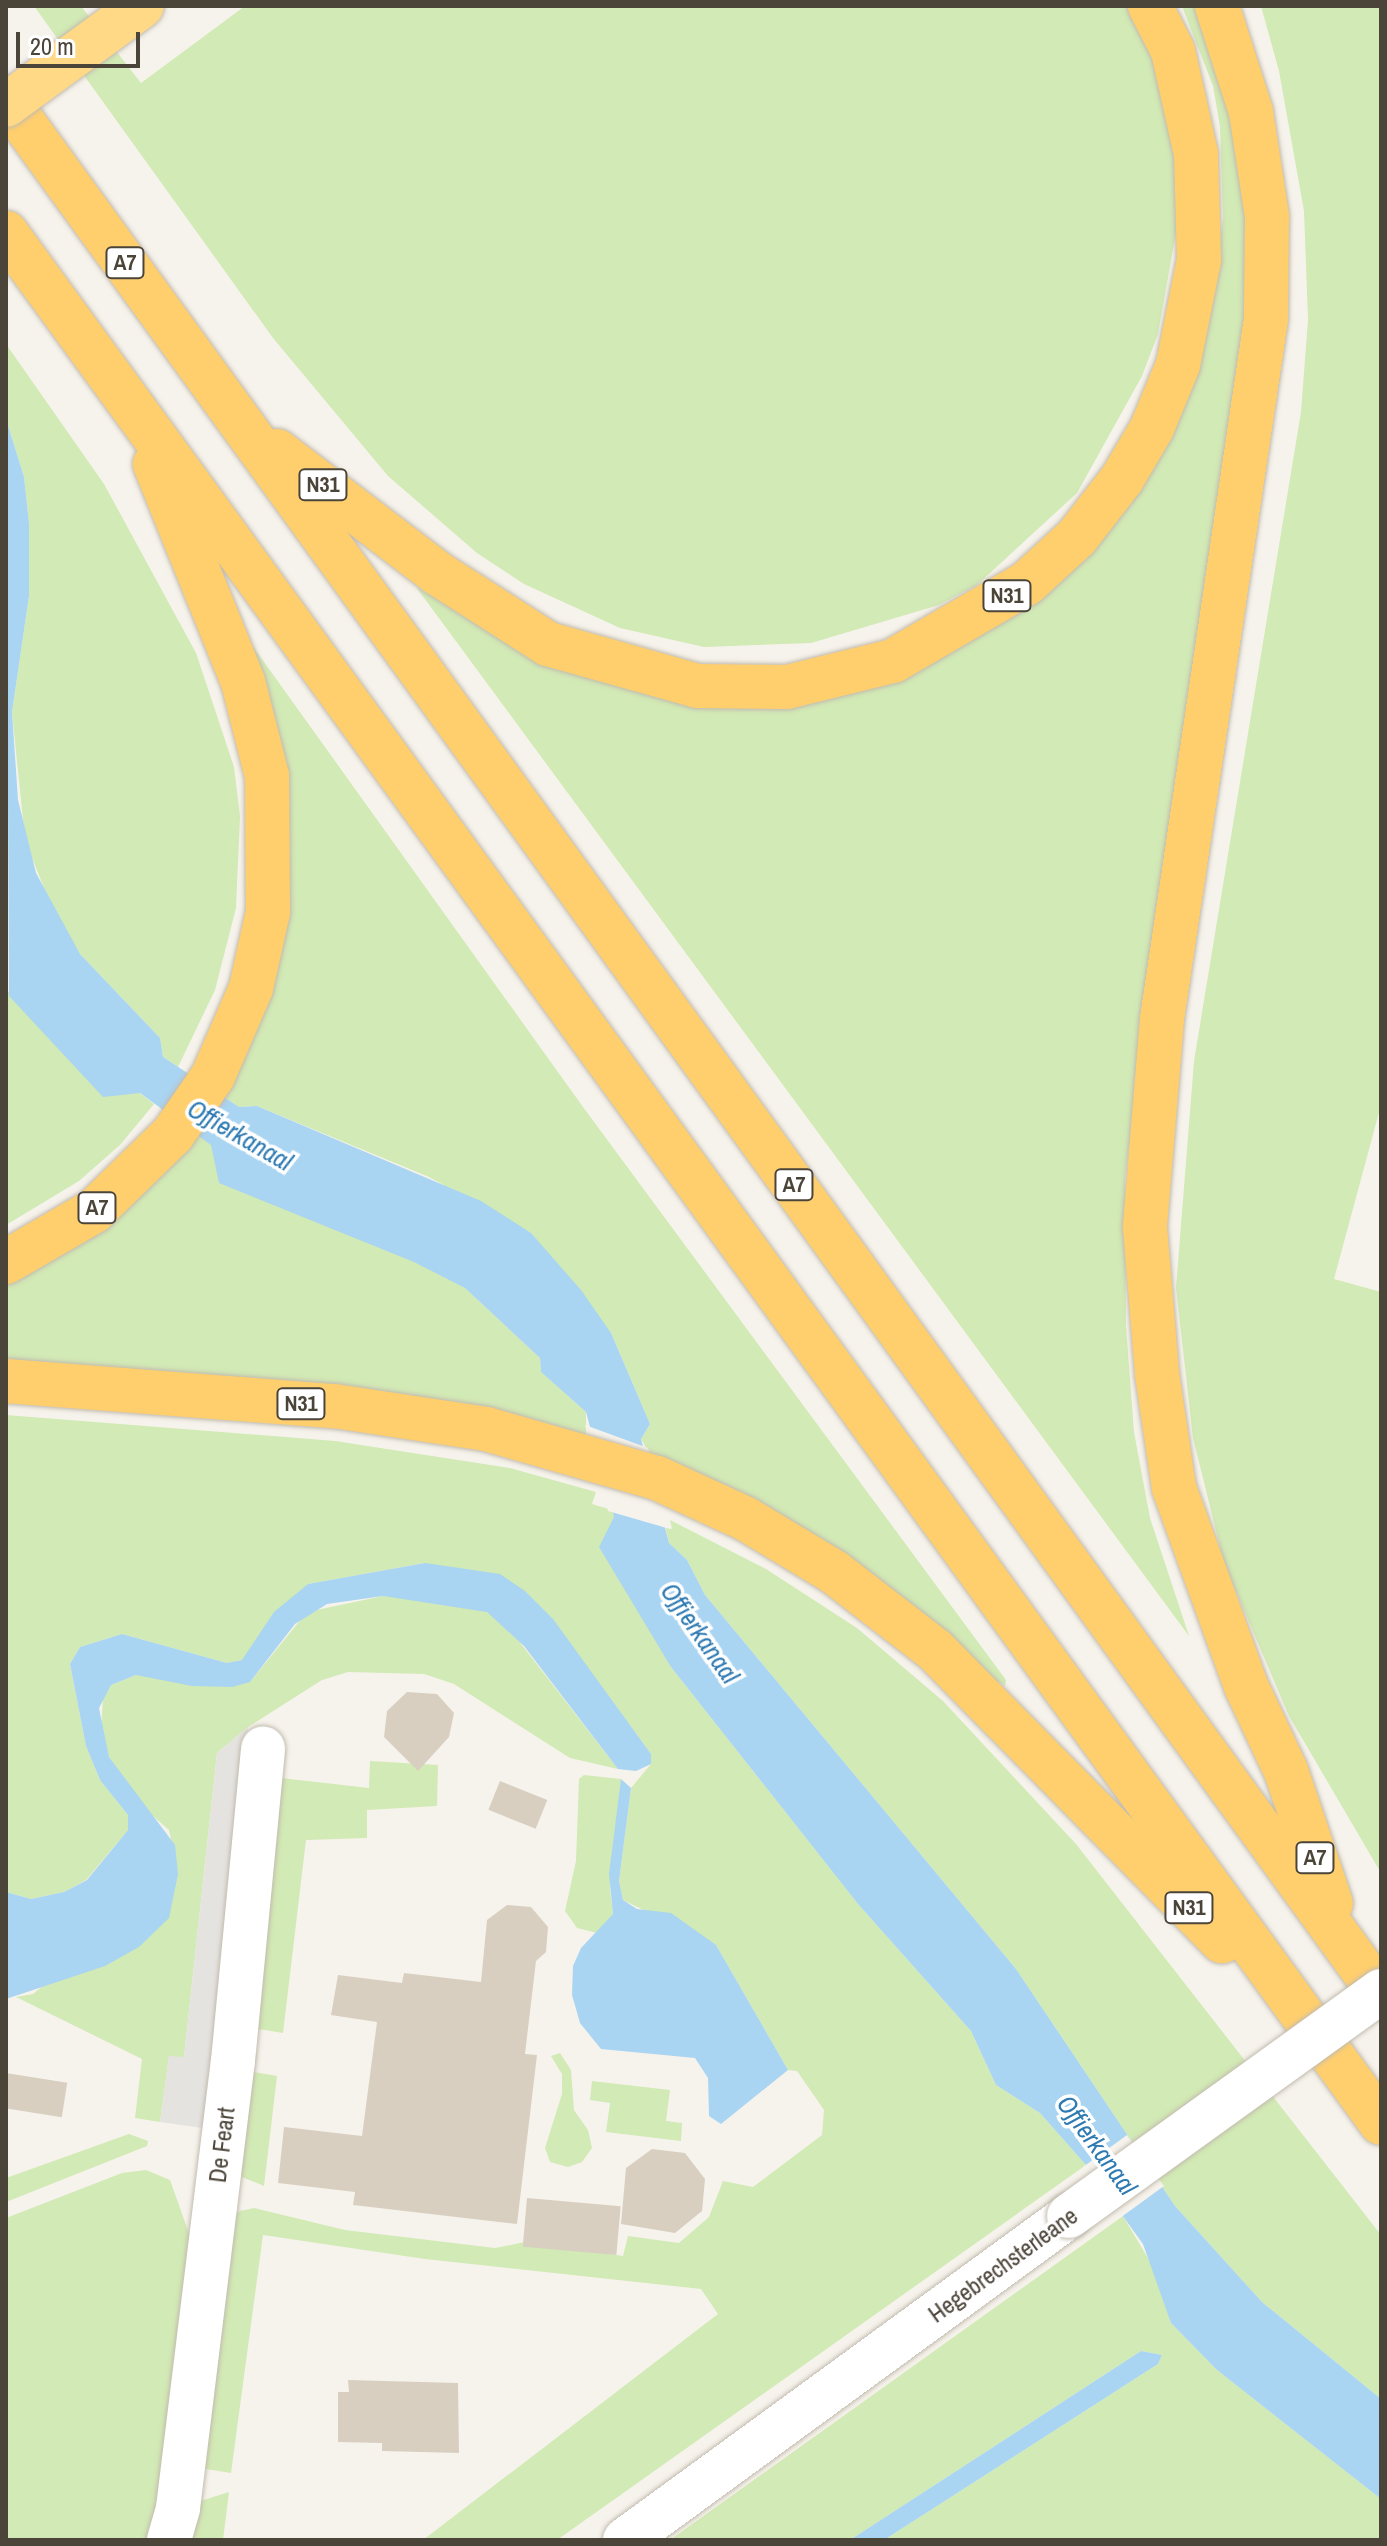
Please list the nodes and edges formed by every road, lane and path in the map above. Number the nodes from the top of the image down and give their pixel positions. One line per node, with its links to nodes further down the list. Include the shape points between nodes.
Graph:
1 (142, 6): 4 (highway, bridge)
2 (1150, 6): 7 (highway, N31, via 1173,51 1196,154 1199,260 1178,365 1152,428 1122,479 1077,537 1027,583 893,661 787,687 697,686 548,644 437,573)
3 (1217, 6): 11 (highway, A7, via 1251,112 1267,217 1266,319 1162,1019 1145,1227 1157,1374 1174,1488 1246,1686 1286,1771)
4 (6, 102): 7 (highway, A7)
5 (6, 233): 6 (highway, A7)
6 (134, 409): 8 (highway, A7, via 243,682 267,776 268,912 251,988 213,1076 173,1134 94,1211); 13 (highway, A7)
7 (243, 426): 11 (highway, A7)
8 (6, 1262)
9 (6, 1381): 13 (highway, N31, via 334,1406 486,1429 592,1455 746,1519 834,1572 935,1650)
10 (263, 1748): 15 (street, De Feart, via 233,2061 178,2508)
11 (1344, 1944): 12 (highway, A7)
12 (1381, 1993): 16 (street, Hegebrechsterleane, bridge)
13 (1331, 2053): 14 (highway, A7)
14 (1381, 2123)
15 (169, 2540)
16 (625, 2540)

